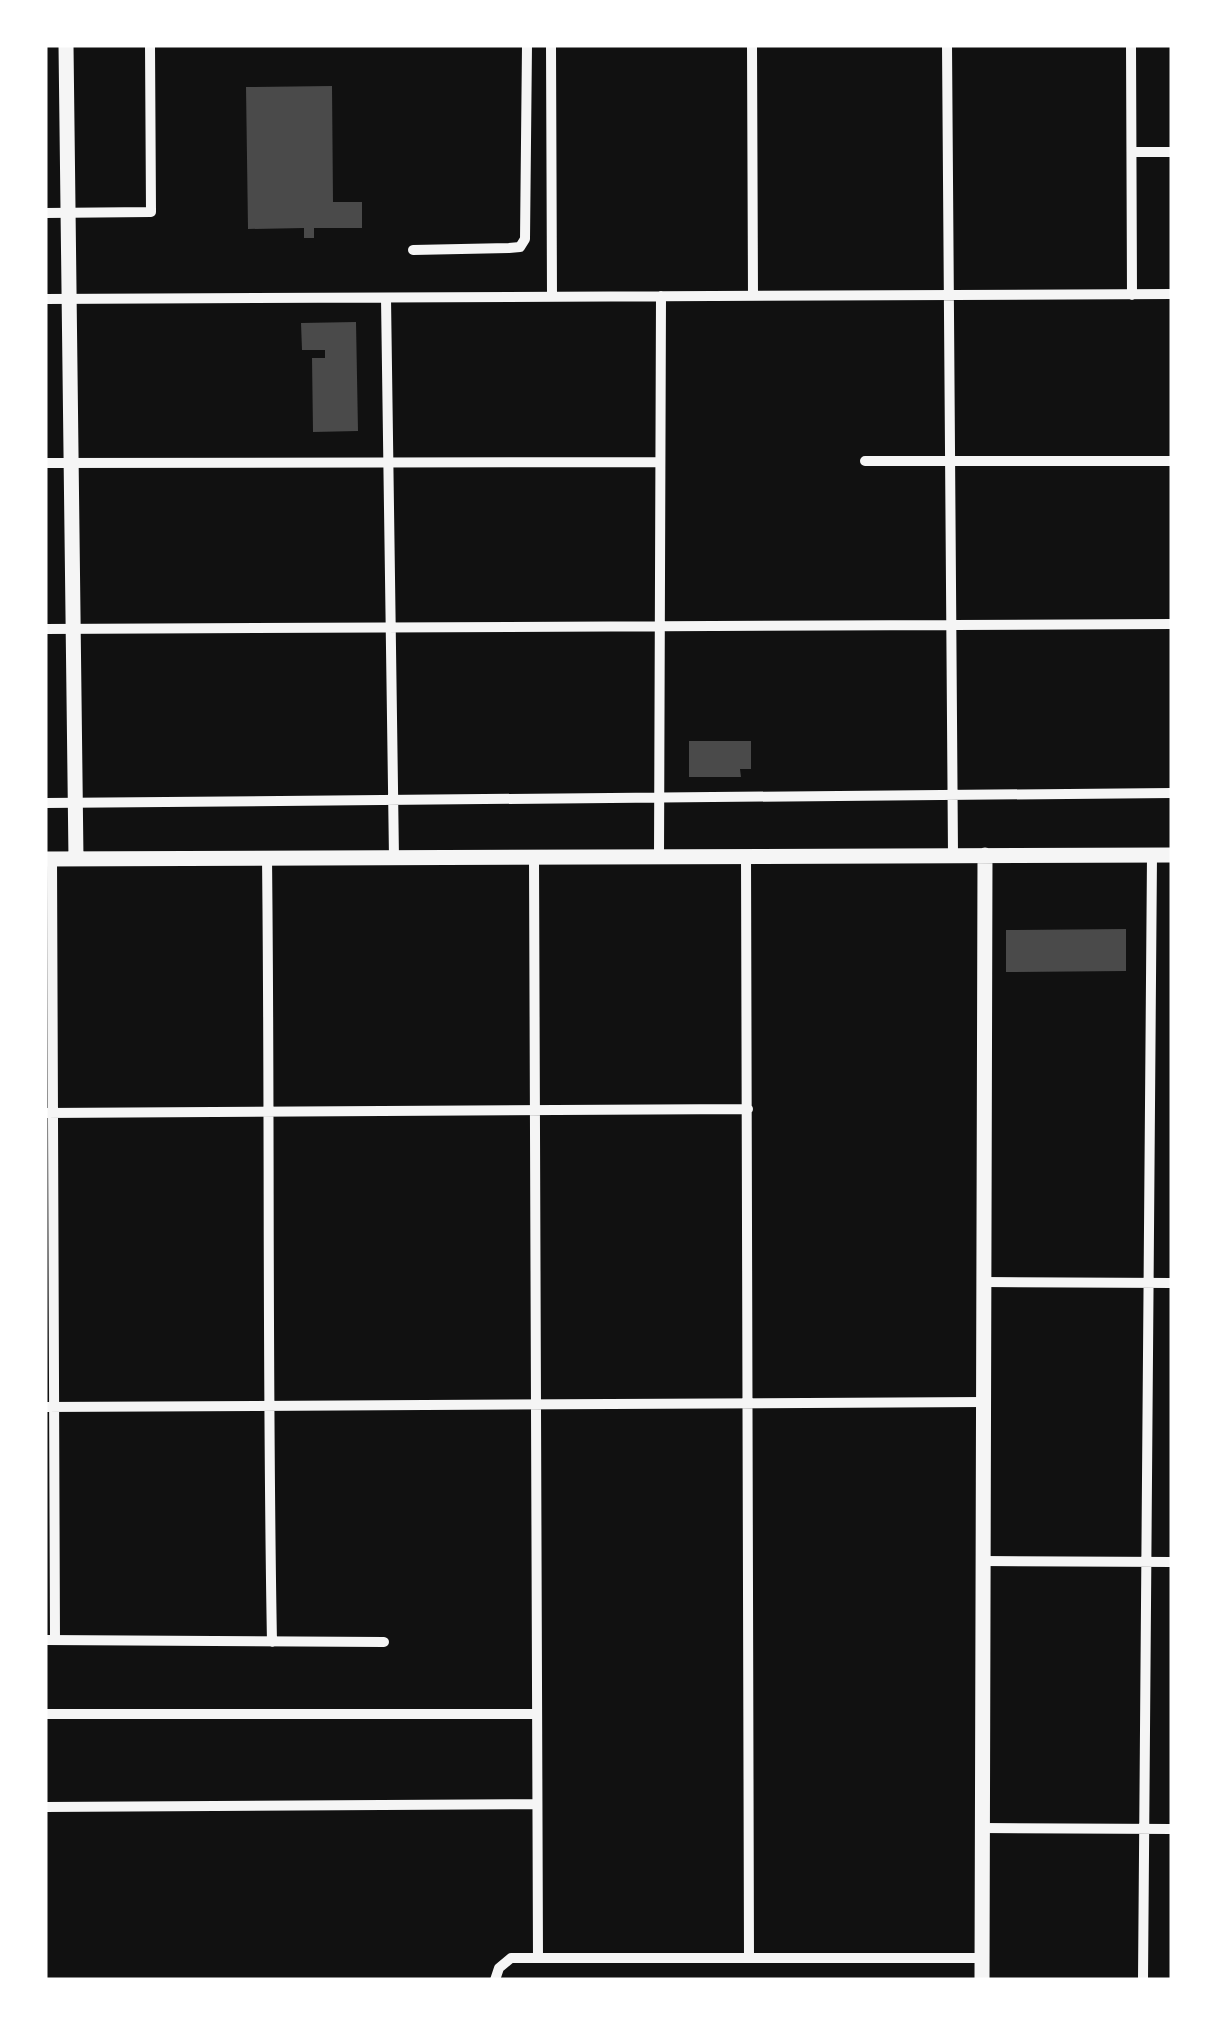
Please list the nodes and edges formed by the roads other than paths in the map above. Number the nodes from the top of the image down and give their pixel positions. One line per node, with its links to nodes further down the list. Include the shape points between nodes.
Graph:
1 (66, 45): 13 (main road)
2 (150, 45): 13 (street, via 151,212)
3 (528, 45): 9 (street)
4 (551, 45): 8 (street)
5 (752, 45): 19 (street)
6 (948, 45): 17 (street)
7 (1131, 45): 10 (street)
8 (551, 86): 9 (street); 20 (street)
9 (528, 87): 14 (street, via 525,240 520,247)
10 (1132, 152): 11 (street); 15 (street)
11 (1172, 152)
12 (45, 213): 13 (street)
13 (68, 213): 23 (main road)
14 (413, 250)
15 (1132, 294): 16 (street); 17 (street)
16 (1172, 294)
17 (949, 295): 19 (street); 25 (street)
18 (661, 296): 19 (street); 20 (street); 30 (street)
19 (752, 296)
20 (552, 297): 21 (street)
21 (386, 298): 23 (street); 29 (street)
22 (45, 299): 23 (street)
23 (70, 299): 28 (main road)
24 (865, 461): 25 (street)
25 (950, 461): 26 (street); 32 (street)
26 (1172, 461)
27 (45, 462): 28 (street)
28 (71, 462): 29 (street); 36 (main road)
29 (388, 462): 30 (street); 34 (street)
30 (660, 462): 33 (street)
31 (1172, 624): 32 (street)
32 (952, 625): 33 (street); 38 (street)
33 (660, 626): 34 (street); 39 (street)
34 (390, 627): 36 (street); 40 (street)
35 (45, 629): 36 (street)
36 (72, 629): 42 (main road)
37 (1172, 793): 38 (street)
38 (952, 795): 39 (street); 47 (street)
39 (660, 798): 40 (street); 49 (street)
40 (392, 800): 42 (street); 51 (street)
41 (45, 803): 42 (street)
42 (76, 803): 53 (main road)
43 (1172, 854): 45 (main road)
44 (985, 855): 45 (main road); 47 (main road); 58 (main road)
45 (1152, 855): 59 (street)
46 (746, 856): 47 (main road); 49 (main road); 54 (street)
47 (953, 856)
48 (534, 857): 49 (main road); 51 (main road); 55 (street)
49 (658, 857)
50 (267, 858): 51 (main road); 53 (main road); 56 (street)
51 (394, 858)
52 (48, 859): 53 (main road); 57 (street)
53 (76, 859)
54 (748, 1109): 55 (street); 63 (street)
55 (535, 1110): 56 (street); 62 (street)
56 (270, 1112): 57 (street); 64 (street)
57 (49, 1113): 65 (street)
58 (984, 1282): 59 (street); 61 (main road)
59 (1146, 1282): 60 (street); 67 (street)
60 (1172, 1283)
61 (984, 1402): 63 (street); 66 (main road)
62 (536, 1404): 63 (street); 64 (street); 73 (street)
63 (748, 1404): 80 (street)
64 (267, 1406): 65 (street); 70 (street)
65 (50, 1407): 69 (street)
66 (984, 1561): 67 (street); 76 (main road)
67 (1145, 1562): 68 (street); 77 (street)
68 (1172, 1562)
69 (50, 1640): 70 (street)
70 (272, 1642): 71 (street)
71 (384, 1642)
72 (45, 1714): 73 (street)
73 (537, 1714): 74 (street)
74 (537, 1804): 75 (street); 79 (street)
75 (45, 1808)
76 (982, 1828): 77 (street); 81 (main road)
77 (1144, 1829): 78 (street); 84 (street)
78 (1172, 1829)
79 (538, 1957): 80 (street); 82 (street, via 511,1958)
80 (750, 1958): 81 (street)
81 (982, 1958): 83 (main road)
82 (495, 1980)
83 (982, 1980)
84 (1143, 1980)

